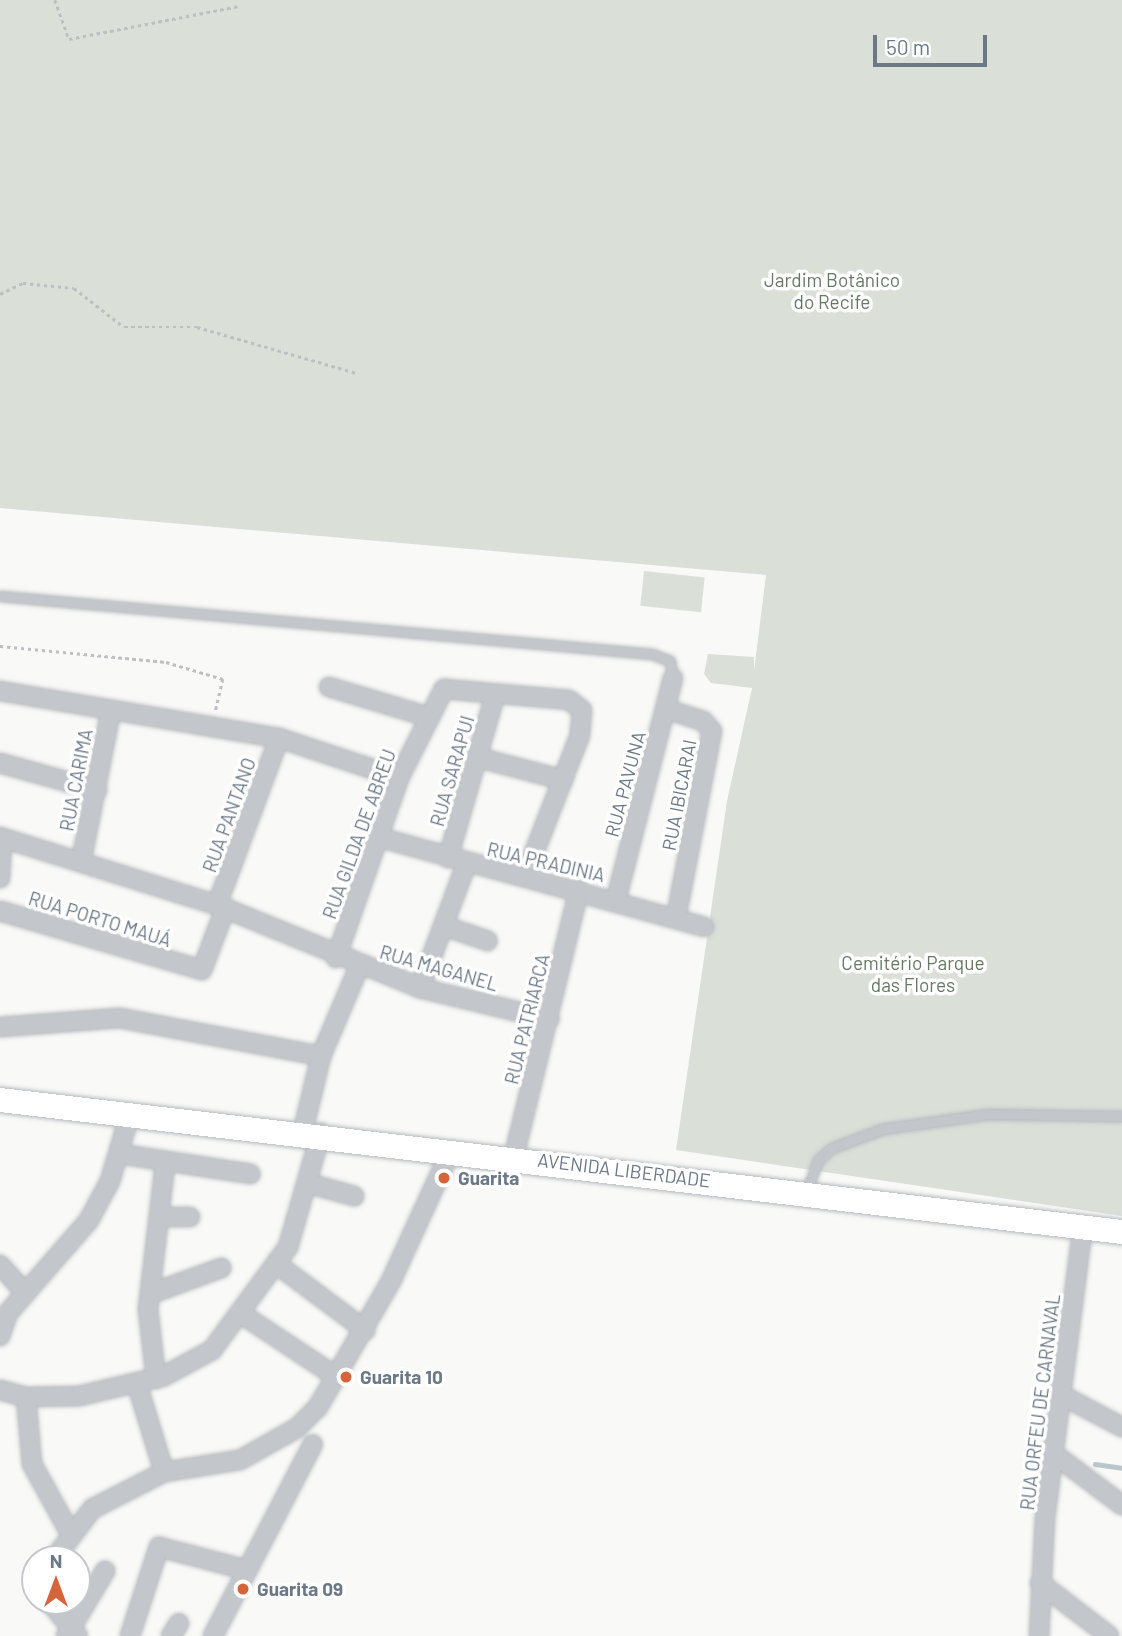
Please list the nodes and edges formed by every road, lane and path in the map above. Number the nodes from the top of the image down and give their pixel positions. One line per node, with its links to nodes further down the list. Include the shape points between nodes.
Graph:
1 (55, 0): 2 (path, via 69,38)
2 (238, 6)
3 (0, 294): 4 (path, via 23,283 75,288 124,327 197,327)
4 (356, 373)
5 (0, 596): 7 (lane, via 652,654 670,661)
6 (0, 646): 14 (path, via 166,662 223,679)
7 (673, 678): 11 (street, RUA PAVUNA)
8 (329, 687): 13 (street)
9 (0, 691): 12 (street)
10 (495, 695): 13 (street, RUA GILDA DE ABREU, via 444,689); 16 (street, RUA SARAPUI); 19 (street, via 576,702 583,719)
11 (666, 709): 29 (street, RUA PAVUNA); 32 (street, RUA IBICARAI, via 703,721 712,731)
12 (111, 710): 14 (street); 20 (street, RUA CARIMA)
13 (429, 717): 18 (street, RUA GILDA DE ABREU)
14 (212, 725): 15 (street)
15 (279, 738): 18 (street); 30 (street, RUA PANTANO)
16 (480, 758): 19 (street); 24 (street, RUA SARAPUI)
17 (0, 763): 20 (street)
18 (399, 778): 21 (street, RUA GILDA DE ABREU)
19 (563, 780): 26 (street)
20 (97, 790): 23 (street, RUA CARIMA)
21 (378, 837): 24 (street, RUA PRADINIA); 36 (street, RUA GILDA DE ABREU)
22 (1, 838): 23 (street, RUA MAGANEL); 27 (street)
23 (82, 858): 30 (street, RUA MAGANEL)
24 (448, 858): 25 (street, RUA PRADINIA)
25 (466, 865): 26 (street, RUA PRADINIA); 33 (street)
26 (525, 876): 28 (street, RUA PRADINIA)
27 (0, 878)
28 (579, 890): 29 (street, RUA PRADINIA); 40 (street, RUA PATRIARCA)
29 (616, 900): 32 (street, RUA PRADINIA)
30 (221, 907): 36 (street, RUA MAGANEL); 37 (street, RUA PANTANO, via 205,968)
31 (0, 911): 37 (street, RUA PORTO MAUÁ)
32 (676, 918): 34 (street, RUA PRADINIA)
33 (444, 926): 35 (street); 39 (street)
34 (704, 927)
35 (488, 941)
36 (335, 958): 38 (street, RUA MAGANEL)
37 (189, 967)
38 (359, 967): 39 (street, RUA MAGANEL); 42 (street, RUA MAGANEL)
39 (420, 988): 40 (street, RUA MAGANEL)
40 (549, 1019): 49 (street, RUA PATRIARCA)
41 (0, 1027): 42 (street, via 120,1018)
42 (321, 1056): 46 (street, RUA MAGANEL)
43 (0, 1100): 44 (main road, AVENIDA LIBERDADE)
44 (130, 1114): 46 (main road, AVENIDA LIBERDADE); 48 (street)
45 (1122, 1116): 53 (lane, via 989,1114 882,1129 832,1148 818,1160)
46 (312, 1132): 47 (main road, AVENIDA LIBERDADE); 52 (street, RUA MAGANEL)
47 (451, 1150): 49 (main road, AVENIDA LIBERDADE); 65 (street)
48 (120, 1154): 50 (street); 62 (street, via 89,1220)
49 (514, 1156): 53 (main road, AVENIDA LIBERDADE)
50 (165, 1164): 51 (street); 55 (street)
51 (250, 1174)
52 (307, 1184): 54 (street); 60 (street, RUA MAGANEL, via 299,1222)
53 (806, 1192): 57 (main road, AVENIDA LIBERDADE)
54 (354, 1196)
55 (159, 1217): 56 (street); 63 (street)
56 (190, 1217)
57 (1083, 1226): 58 (main road, AVENIDA LIBERDADE); 71 (street, RUA ORFEU DE CARNAVAL)
58 (1122, 1233)
59 (0, 1265): 62 (street)
60 (278, 1265): 64 (street, RUA MAGANEL); 65 (street)
61 (221, 1268): 63 (street)
62 (25, 1293): 66 (street)
63 (150, 1294): 68 (street, via 148,1342)
64 (243, 1315): 67 (street); 68 (street, RUA MAGANEL, via 212,1350)
65 (365, 1330): 67 (street)
66 (0, 1336)
67 (335, 1376): 76 (street, via 318,1407 297,1428 240,1460)
68 (156, 1379): 69 (street, RUA MAGANEL)
69 (138, 1384): 72 (street, RUA MAGANEL); 76 (street)
70 (0, 1390): 72 (street)
71 (1063, 1396): 73 (street); 75 (street, RUA ORFEU DE CARNAVAL)
72 (26, 1397): 78 (street, via 32,1464)
73 (1122, 1427)
74 (313, 1444): 80 (street)
75 (1054, 1454): 77 (street); 82 (street, RUA ORFEU DE CARNAVAL)
76 (164, 1472): 78 (street, via 92,1509)
77 (1122, 1505)
78 (69, 1531): 79 (street)
79 (62, 1545)
80 (243, 1569): 85 (street, via 159,1547); 86 (street)
81 (105, 1571): 84 (street)
82 (1040, 1583): 87 (street, RUA ORFEU DE CARNAVAL); 88 (street)
83 (58, 1615): 84 (street)
84 (72, 1634)
85 (130, 1636)
86 (213, 1636)
87 (1039, 1636)
88 (1110, 1636)

